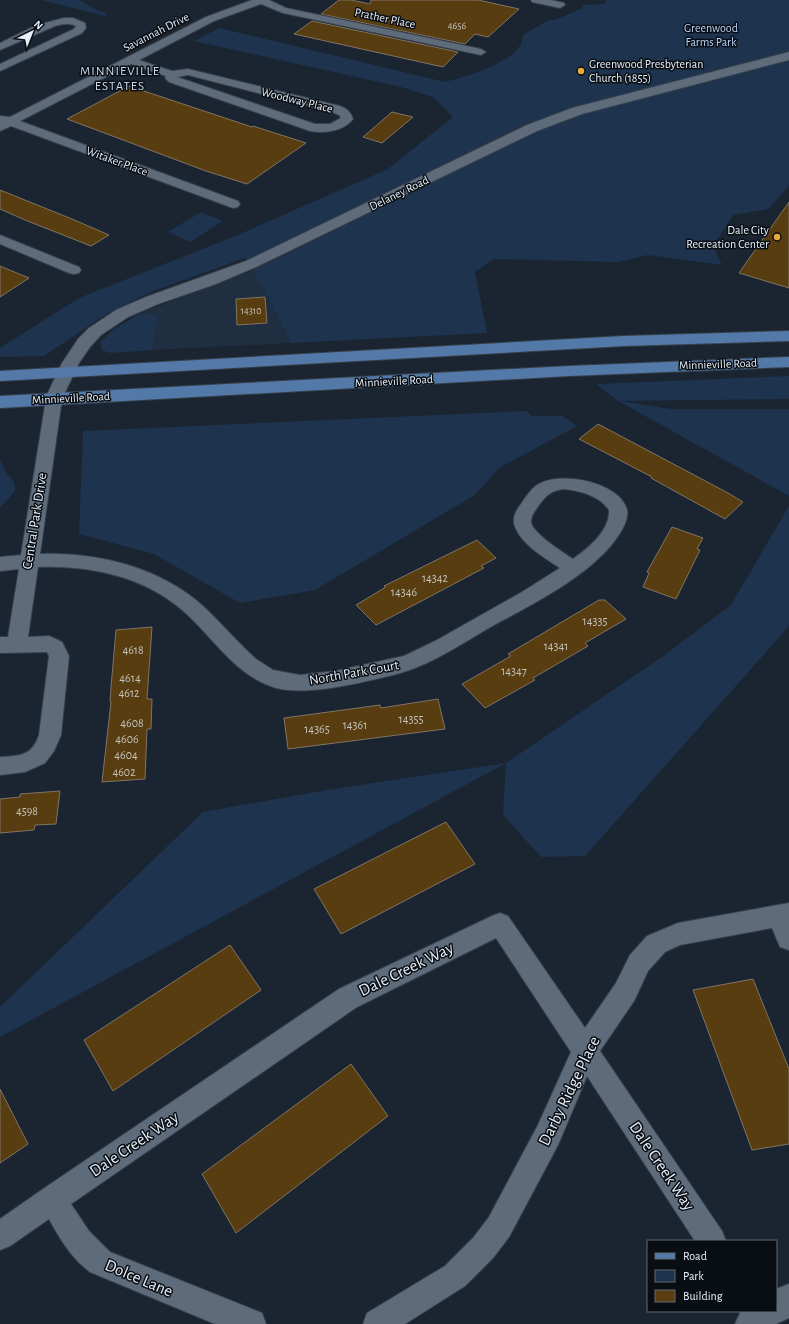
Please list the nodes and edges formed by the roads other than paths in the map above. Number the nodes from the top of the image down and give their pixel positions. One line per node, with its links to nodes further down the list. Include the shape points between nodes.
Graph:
1 (228, 0): 5 (street)
2 (262, 0): 5 (street, Savannah Drive); 7 (street, Prather Place, via 283,10)
3 (536, 0): 4 (street)
4 (560, 5)
5 (241, 7): 9 (street, Savannah Drive, via 210,19)
6 (0, 47): 10 (street, via 58,21 70,20 81,25 78,31)
7 (481, 52)
8 (789, 56): 18 (street, Delaney Road, via 591,107 532,128 251,264 117,317 85,342)
9 (129, 60): 11 (street, Woodway Place); 12 (street, Savannah Drive)
10 (0, 68)
11 (173, 75): 11 (street, Woodway Place, via 188,72 336,109 347,119 336,126 314,128 173,80)
12 (4, 122): 13 (street, Witaker Place)
13 (233, 204)
14 (0, 238): 15 (street)
15 (74, 270)
16 (789, 336): 18 (main road, Minnieville Road, via 624,341)
17 (789, 362): 20 (main road, Minnieville Road, via 569,371)
18 (65, 372): 19 (main road, Minnieville Road); 20 (street, Delaney Road)
19 (0, 376)
20 (54, 399): 21 (main road, Minnieville Road); 22 (street, Central Park Drive)
21 (0, 402)
22 (29, 561): 23 (street, North Park Court); 24 (street, North Park Court, via 91,563 117,568 142,577 185,602 258,672 274,680 299,683 384,670 421,658); 25 (street, Central Park Drive)
23 (0, 564)
24 (573, 569): 24 (street, North Park Court, via 529,534 523,524 523,515 541,491 556,484 586,487 614,502 618,510 618,519 603,545 594,555)
25 (8, 644): 26 (street, Central Park Drive, via 49,644 58,651 59,656 47,745 32,761)
26 (0, 766)
27 (784, 914): 28 (street); 29 (street, Darby Ridge Place, via 678,934 656,944 639,963 625,992)
28 (789, 939)
29 (585, 1050): 30 (street, Dale Creek Way, via 500,924 348,998); 32 (street, Dale Creek Way); 36 (street, Darby Ridge Place, via 548,1136 495,1232 483,1248 455,1276)
30 (53, 1199): 31 (street, Dale Creek Way); 35 (street, Dolce Lane, via 78,1242 100,1262)
31 (0, 1236)
32 (711, 1240)
33 (789, 1300): 34 (street)
34 (777, 1307)
35 (251, 1324)
36 (378, 1324)

